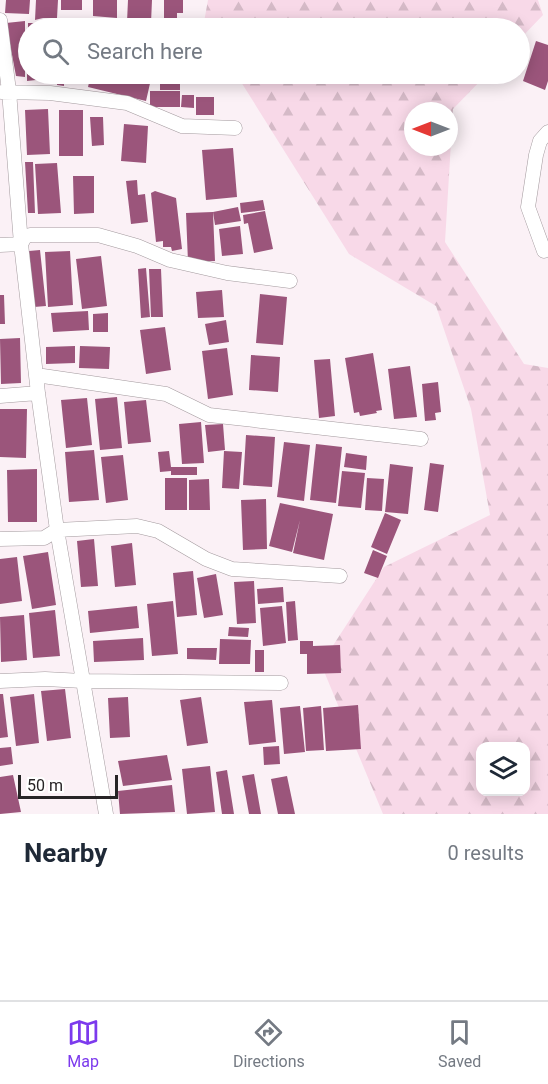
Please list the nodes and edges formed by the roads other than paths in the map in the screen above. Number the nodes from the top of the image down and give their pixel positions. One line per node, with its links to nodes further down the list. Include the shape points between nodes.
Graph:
1 (0, 20): 2 (street)
2 (4, 92): 3 (street, via 50,93 126,103 182,126); 5 (street)
3 (235, 128)
4 (548, 132): 7 (street, via 540,141 536,156 528,207)
5 (21, 244): 6 (street); 8 (street, via 30,235 98,235 170,260); 9 (street)
6 (0, 245)
7 (544, 251)
8 (290, 281)
9 (36, 375): 10 (street); 12 (street, via 166,394 209,415)
10 (38, 393): 11 (street); 13 (street)
11 (0, 396)
12 (421, 439)
13 (57, 530): 14 (street, via 44,538); 15 (street, via 137,526 158,531 232,569); 17 (street)
14 (0, 539)
15 (340, 576)
16 (0, 681): 17 (street)
17 (83, 681): 18 (street); 19 (street)
18 (281, 682)
19 (106, 814)

